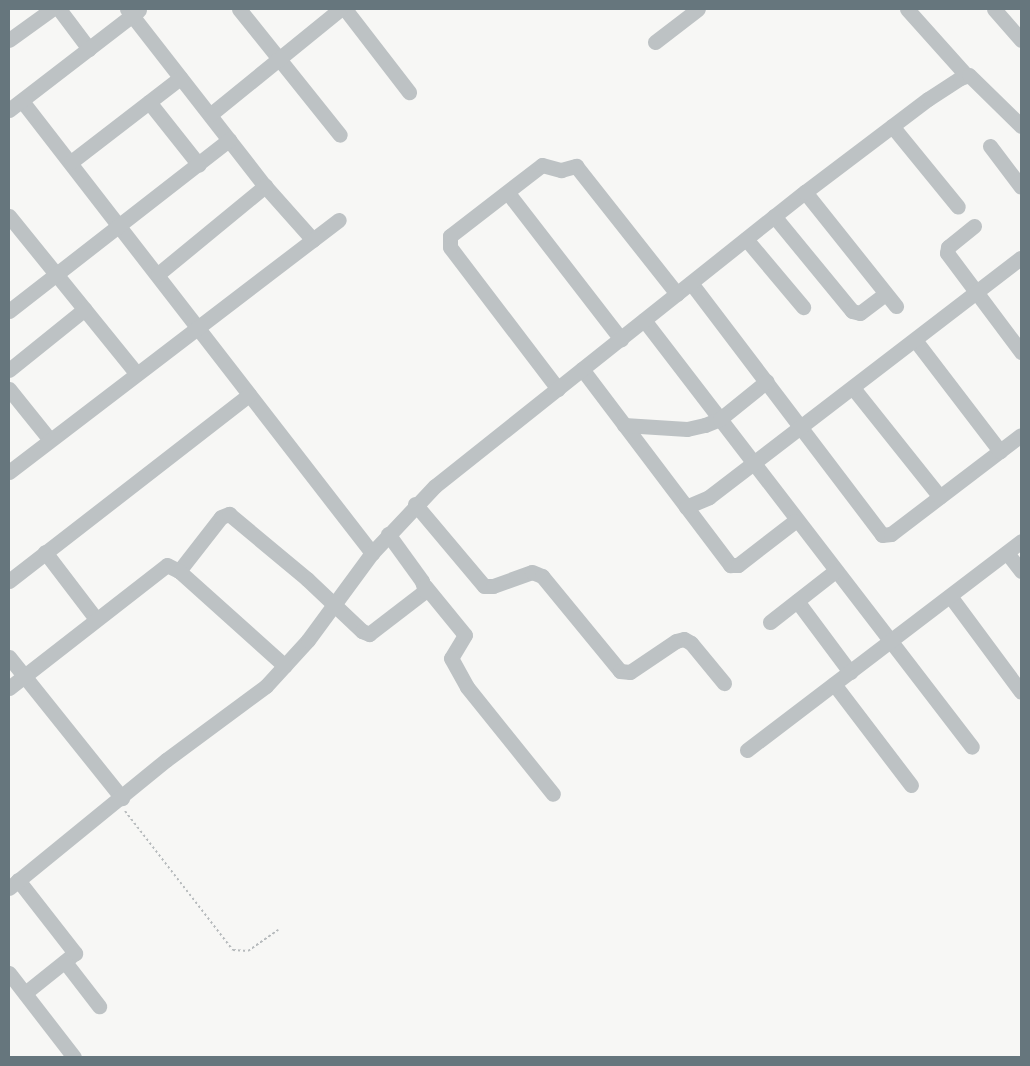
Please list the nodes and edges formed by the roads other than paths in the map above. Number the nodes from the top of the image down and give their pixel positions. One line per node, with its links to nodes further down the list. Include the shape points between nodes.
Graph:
1 (52, 9): 10 (street)
2 (59, 9): 13 (street)
3 (239, 9): 14 (street)
4 (340, 9): 14 (street)
5 (345, 9): 17 (street)
6 (698, 9): 12 (street)
7 (994, 9): 11 (street)
8 (909, 10): 15 (street)
9 (133, 11): 13 (street); 16 (street)
10 (9, 40)
11 (1021, 40)
12 (655, 42)
13 (90, 49): 19 (street)
14 (278, 59): 20 (street); 23 (street)
15 (966, 75): 21 (street); 22 (street, via 976,80)
16 (180, 78): 18 (street); 20 (street)
17 (409, 92)
18 (149, 102): 26 (street); 27 (street)
19 (13, 107): 26 (street)
20 (211, 114): 24 (street)
21 (892, 126): 30 (street); 32 (street)
22 (1021, 126)
23 (340, 135)
24 (229, 140): 27 (street); 28 (street)
25 (990, 146): 29 (street)
26 (71, 162): 36 (street)
27 (198, 165): 36 (street)
28 (265, 186): 38 (street); 42 (street)
29 (1021, 187)
30 (805, 192): 34 (street); 46 (street)
31 (508, 193): 45 (street, via 542,165 561,170 578,167); 53 (street); 62 (street, via 450,236 448,244)
32 (958, 207)
33 (9, 216): 41 (street)
34 (774, 216): 39 (street); 46 (street, via 852,311 860,313)
35 (339, 220): 38 (street)
36 (120, 224): 41 (street); 42 (street)
37 (974, 226): 44 (street, via 948,247 946,254)
38 (313, 240): 52 (street)
39 (746, 240): 43 (street); 48 (street)
40 (1021, 258): 44 (street)
41 (56, 274): 49 (street); 50 (street)
42 (158, 274): 52 (street)
43 (691, 283): 45 (street); 59 (street)
44 (977, 292): 54 (street); 55 (street)
45 (677, 294): 51 (street)
46 (884, 294): 47 (street)
47 (896, 306)
48 (803, 307)
49 (85, 309): 57 (street); 58 (street)
50 (9, 311)
51 (644, 320): 53 (street); 64 (street)
52 (199, 328): 58 (street); 63 (street)
53 (621, 339): 56 (street)
54 (915, 340): 60 (street); 69 (street)
55 (1019, 345)
56 (582, 369): 62 (street); 65 (street)
57 (9, 370)
58 (137, 374): 68 (street)
59 (767, 381): 64 (street); 66 (street)
60 (853, 388): 66 (street); 72 (street)
61 (9, 389): 68 (street)
62 (558, 389): 73 (street)
63 (249, 395): 78 (street); 80 (street)
64 (720, 419): 65 (street, via 687,430); 70 (street)
65 (624, 425): 74 (street)
66 (803, 428): 70 (street); 72 (street, via 882,535 891,534)
67 (1021, 435): 69 (street)
68 (50, 440): 71 (street)
69 (1000, 451): 72 (street)
70 (753, 464): 74 (street, via 709,497); 75 (street)
71 (9, 472)
72 (940, 497)
73 (415, 504): 76 (street); 96 (street, via 484,586 493,586 532,572 542,576 620,671 630,672 684,639)
74 (686, 508): 75 (street, via 733,566)
75 (795, 521): 82 (street)
76 (388, 534): 80 (street); 85 (street)
77 (1021, 541): 79 (street)
78 (45, 552): 84 (street); 89 (street)
79 (1007, 552): 83 (street); 86 (street)
80 (372, 553): 88 (street)
81 (178, 571): 88 (street, via 221,517 229,514); 89 (street, via 164,566); 93 (street)
82 (835, 571): 87 (street); 91 (street)
83 (1021, 571)
84 (9, 581)
85 (425, 586): 88 (street, via 422,596 369,634); 103 (street, via 465,635 451,658 467,687)
86 (950, 596): 91 (street); 99 (street)
87 (797, 601): 90 (street); 94 (street)
88 (334, 604): 93 (street)
89 (96, 619): 95 (street)
90 (770, 622)
91 (891, 640): 94 (street); 100 (street)
92 (9, 657): 95 (street)
93 (285, 666): 104 (street, via 266,686 166,760)
94 (850, 672): 97 (street)
95 (24, 676): 98 (street); 104 (street)
96 (724, 683)
97 (834, 684): 101 (street); 102 (street)
98 (9, 688)
99 (1021, 692)
100 (972, 747)
101 (747, 750)
102 (911, 785)
103 (553, 794)
104 (120, 800): 105 (street)
105 (14, 884): 106 (street, via 74,949 74,955)
106 (65, 962): 108 (street); 109 (street)
107 (9, 973): 108 (street)
108 (25, 993): 110 (street)
109 (99, 1006)
110 (74, 1057)

